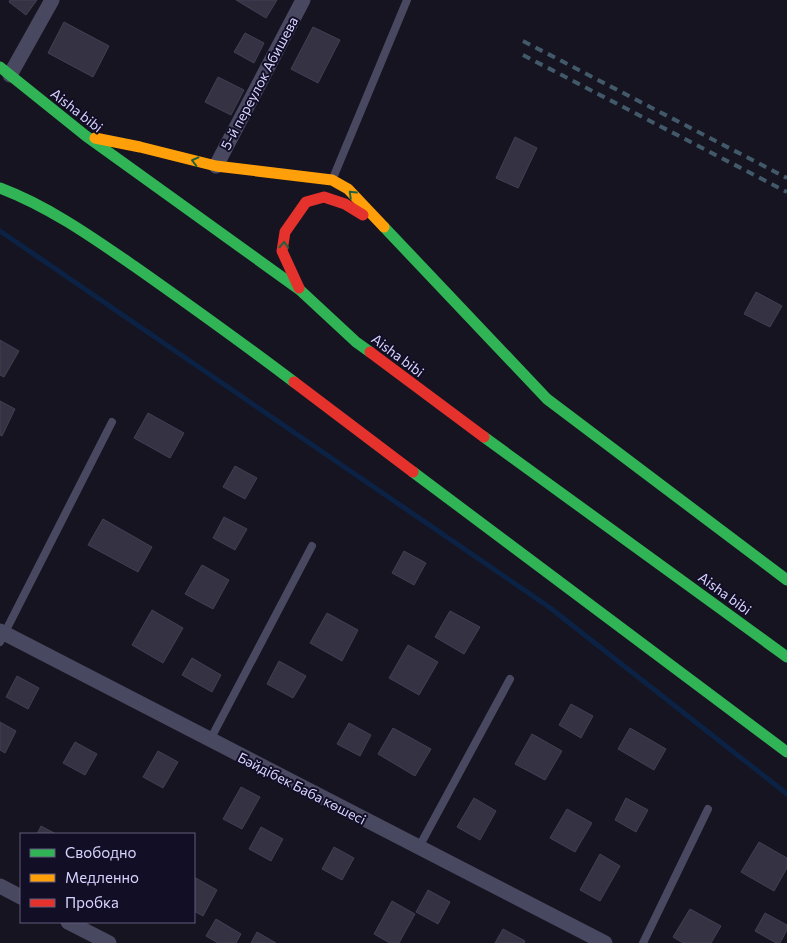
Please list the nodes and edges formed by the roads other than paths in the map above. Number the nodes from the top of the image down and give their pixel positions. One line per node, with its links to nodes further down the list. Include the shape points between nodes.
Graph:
1 (52, 0): 4 (street)
2 (303, 0): 6 (street, 5-й переулок Абишева)
3 (407, 0): 7 (lane)
4 (3, 73): 5 (main road, Aisha bibi)
5 (86, 136): 6 (main road, one-way to 5); 10 (main road, Aisha bibi)
6 (216, 166): 7 (main road)
7 (332, 180): 9 (main road, one-way to 7, via 348,189)
8 (0, 188): 18 (main road, via 21,196 86,233 202,314)
9 (385, 229): 10 (main road, one-way to 9, via 282,251 285,232 306,202 324,197 345,204); 13 (main road, via 547,399)
10 (300, 290): 15 (main road, Aisha bibi, via 356,342 434,401)
11 (112, 422): 14 (lane)
12 (312, 546): 17 (lane)
13 (787, 580)
14 (2, 635): 17 (street, Бәйдібек Баба көшесі)
15 (787, 657)
16 (510, 679): 20 (lane)
17 (210, 740): 20 (street, Бәйдібек Баба көшесі)
18 (787, 752)
19 (708, 809): 26 (lane)
20 (419, 847): 25 (street, Бәйдібек Баба көшесі)
21 (0, 886): 22 (street)
22 (20, 896)
23 (70, 923): 24 (street)
24 (109, 943)
25 (605, 943)
26 (643, 943)

